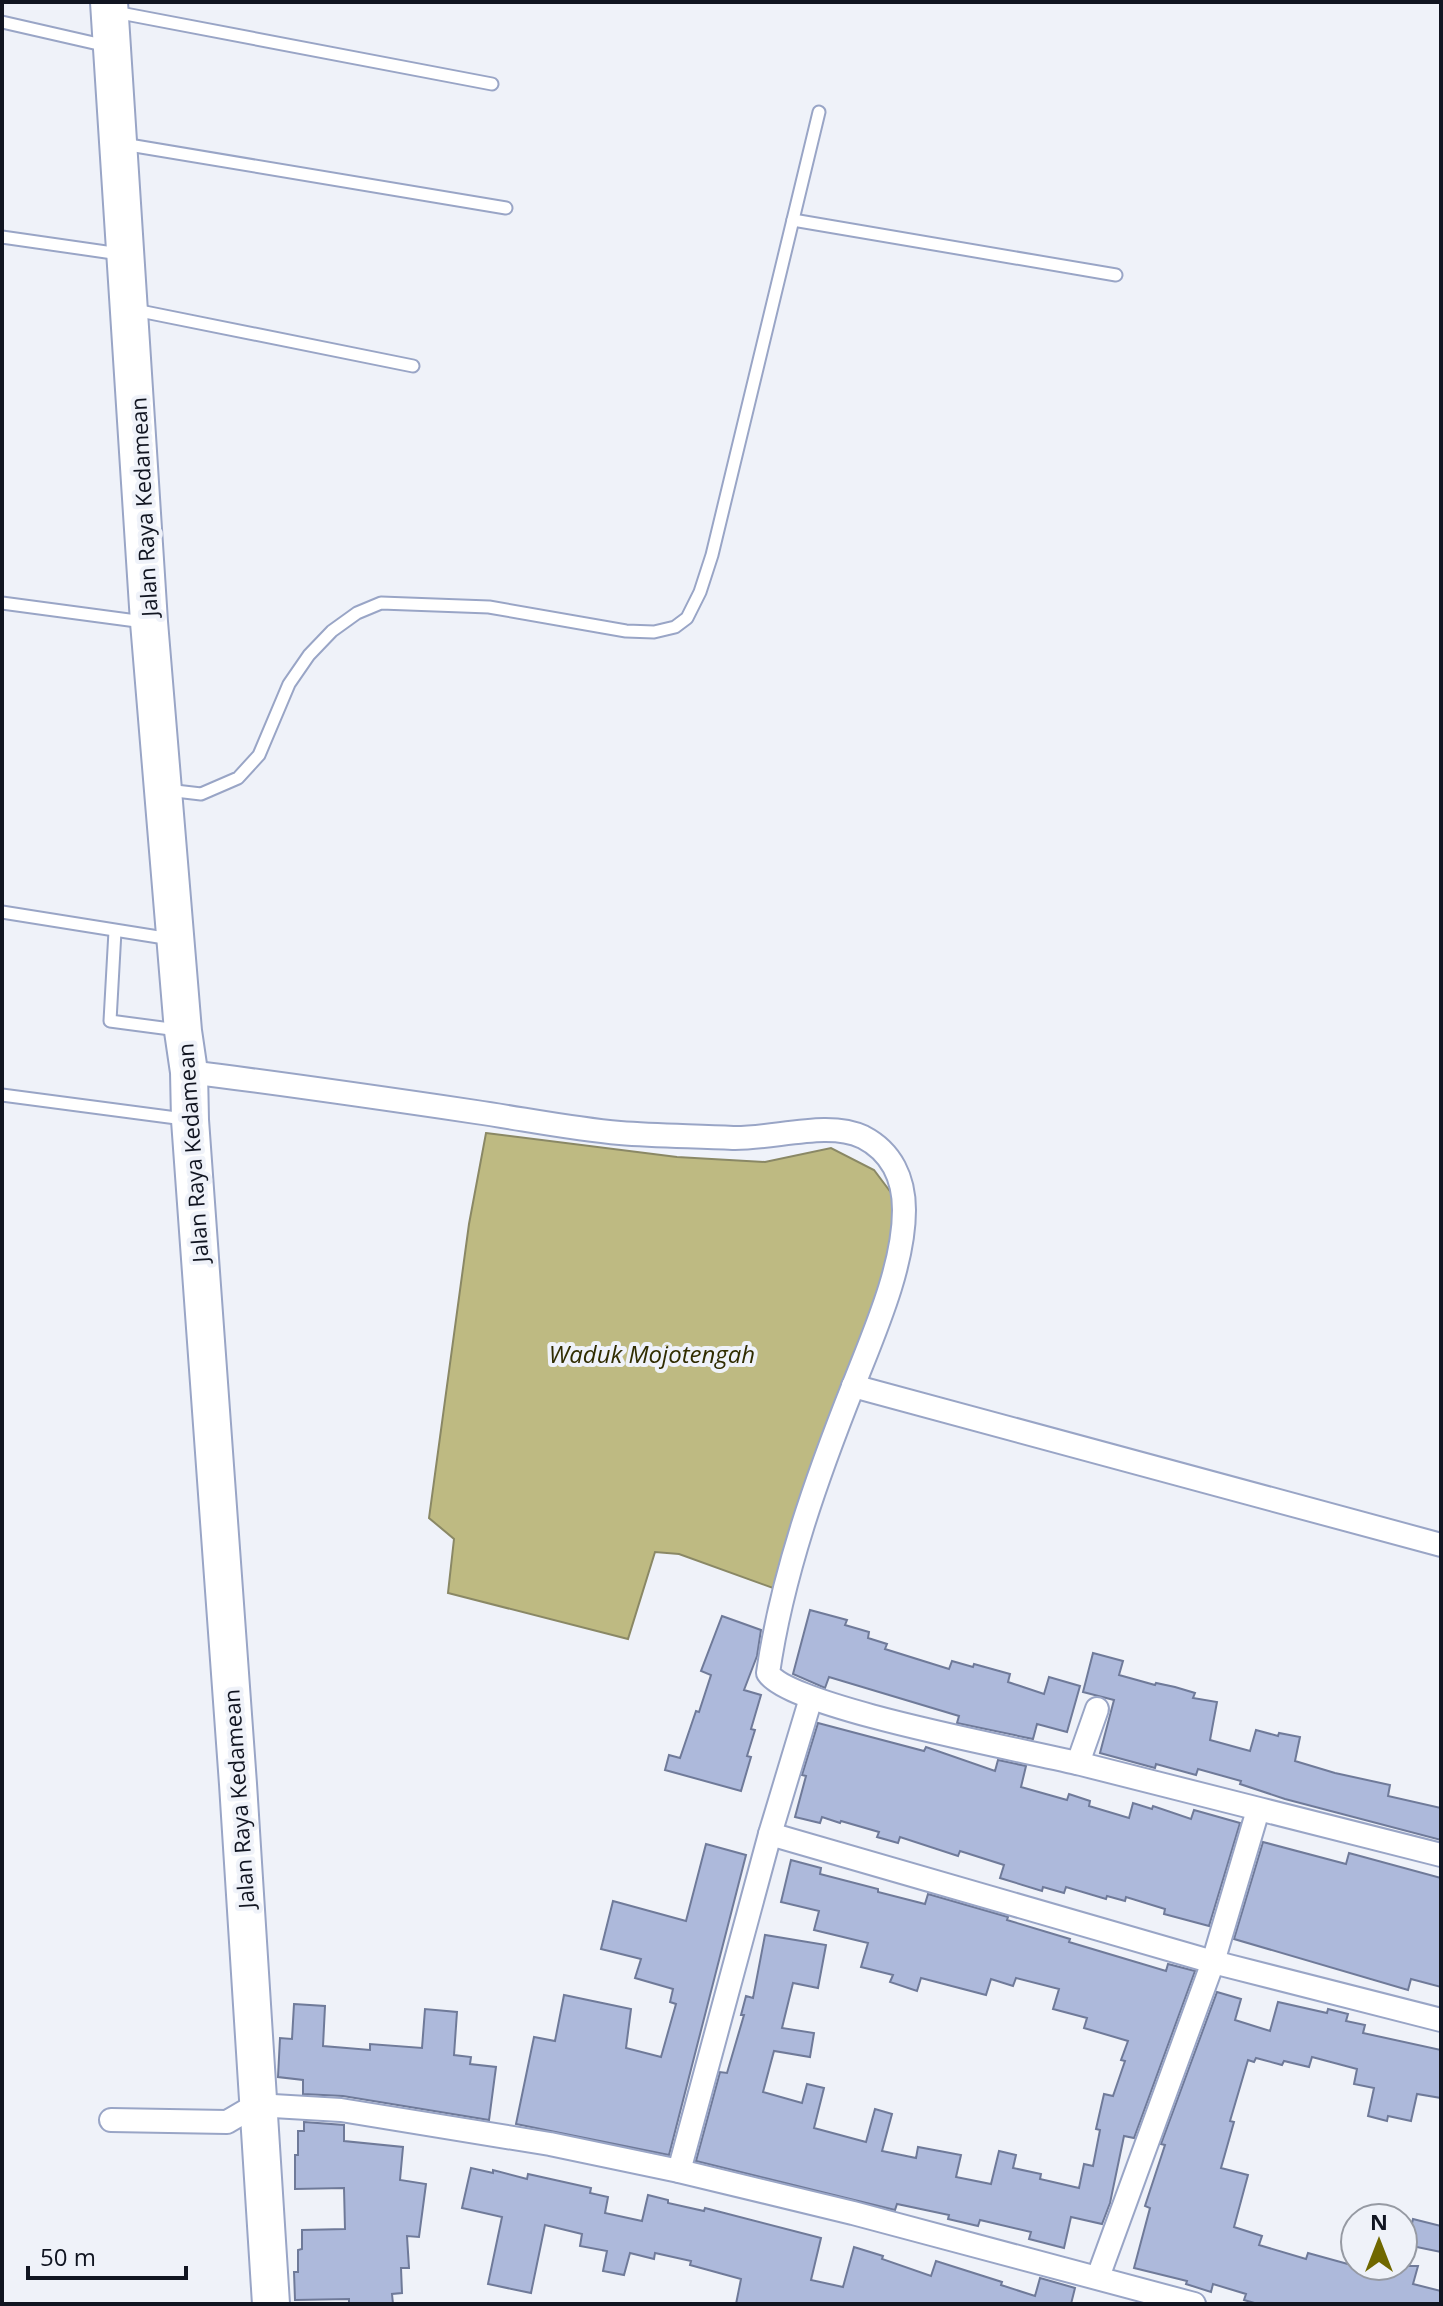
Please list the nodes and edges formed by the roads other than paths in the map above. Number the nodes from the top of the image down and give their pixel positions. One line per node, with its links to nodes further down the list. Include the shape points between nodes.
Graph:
1 (109, 6): 3 (highway, Jalan Raya Kedamean); 4 (lane)
2 (2, 22): 3 (lane)
3 (112, 47): 6 (highway, Jalan Raya Kedamean)
4 (492, 84)
5 (819, 112): 8 (lane)
6 (119, 143): 7 (lane); 10 (highway, Jalan Raya Kedamean)
7 (506, 208)
8 (793, 220): 11 (lane); 16 (lane, via 712,555 687,618 675,627 640,632 489,607 381,603 332,631 309,655 289,684 259,755 238,778 201,794)
9 (2, 237): 10 (lane)
10 (127, 255): 12 (highway, Jalan Raya Kedamean)
11 (1116, 275)
12 (130, 309): 13 (lane); 15 (highway, Jalan Raya Kedamean)
13 (413, 366)
14 (2, 603): 15 (lane)
15 (149, 622): 16 (highway, Jalan Raya Kedamean)
16 (163, 789): 19 (highway, Jalan Raya Kedamean)
17 (2, 912): 18 (lane)
18 (115, 931): 19 (lane); 20 (lane, via 110,1021)
19 (175, 940): 20 (highway, Jalan Raya Kedamean)
20 (183, 1031): 21 (highway, Jalan Raya Kedamean)
21 (189, 1072): 23 (highway, Jalan Raya Kedamean); 24 (street, via 618,1133 757,1139 835,1129 862,1136 897,1169 904,1210 880,1324)
22 (2, 1095): 23 (lane)
23 (190, 1120): 34 (highway, Jalan Raya Kedamean)
24 (853, 1386): 25 (street); 26 (street, via 795,1551 768,1673 772,1680)
25 (1441, 1545)
26 (811, 1698): 28 (street); 30 (street)
27 (1097, 1709): 28 (street)
28 (1078, 1763): 29 (street)
29 (1258, 1810): 31 (street); 32 (street)
30 (770, 1834): 32 (street); 36 (street)
31 (1441, 1855)
32 (1213, 1962): 33 (street); 37 (street)
33 (1441, 2020)
34 (256, 2105): 35 (street, via 227,2122); 36 (street, via 341,2110); 39 (highway, Jalan Raya Kedamean)
35 (111, 2120)
36 (679, 2171): 37 (street)
37 (1098, 2277): 38 (street)
38 (1129, 2296): 40 (street)
39 (271, 2304)
40 (1194, 2304)

